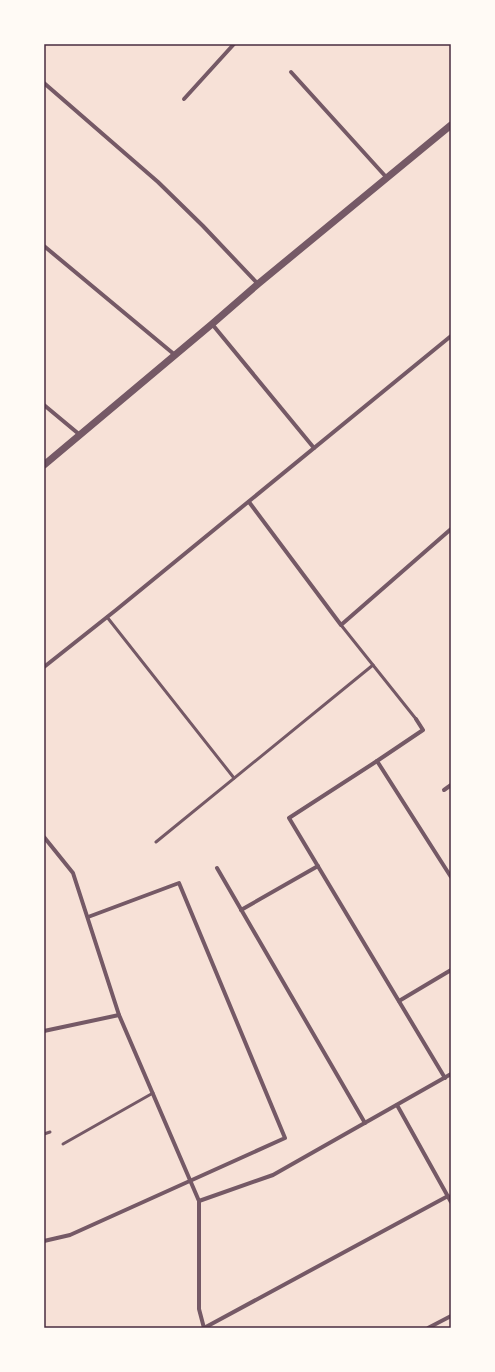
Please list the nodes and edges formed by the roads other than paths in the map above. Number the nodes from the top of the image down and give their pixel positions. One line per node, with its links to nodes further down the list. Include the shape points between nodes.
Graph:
1 (234, 44): 4 (street)
2 (291, 72): 6 (street)
3 (44, 83): 8 (street, via 158,182)
4 (184, 99)
5 (451, 125): 6 (street)
6 (387, 178): 8 (street)
7 (44, 246): 11 (street)
8 (258, 284): 9 (street)
9 (212, 324): 11 (street); 14 (street)
10 (451, 336): 14 (street)
11 (175, 356): 13 (street)
12 (44, 405): 13 (street)
13 (80, 435): 15 (street)
14 (314, 448): 16 (street)
15 (44, 465)
16 (249, 502): 18 (street); 19 (street)
17 (451, 528): 19 (street)
18 (107, 617): 21 (street); 24 (lane)
19 (341, 625): 20 (lane)
20 (373, 665): 22 (lane); 24 (lane)
21 (44, 667)
22 (416, 719): 23 (street, via 423,730)
23 (377, 761): 29 (street, via 289,818); 31 (street)
24 (234, 778): 28 (lane)
25 (451, 785): 26 (street)
26 (444, 790)
27 (44, 837): 33 (street, via 73,873)
28 (156, 842)
29 (318, 866): 32 (street); 35 (street)
30 (216, 868): 32 (street)
31 (451, 877)
32 (241, 910): 42 (street)
33 (88, 917): 36 (street); 46 (street, via 179,883 285,1138)
34 (451, 970): 35 (street)
35 (399, 1001): 39 (street)
36 (119, 1015): 37 (street); 40 (street)
37 (44, 1031)
38 (451, 1074): 39 (street)
39 (445, 1078): 41 (street)
40 (153, 1093): 45 (lane); 46 (street)
41 (397, 1105): 42 (street); 47 (street)
42 (365, 1123): 48 (street, via 273,1175)
43 (50, 1132): 44 (lane)
44 (44, 1134)
45 (63, 1144)
46 (190, 1180): 48 (street); 50 (street, via 70,1234)
47 (448, 1196): 49 (street); 52 (street)
48 (199, 1201): 52 (street, via 199,1309)
49 (451, 1202)
50 (44, 1241)
51 (451, 1316): 53 (street)
52 (204, 1328)
53 (428, 1328)

